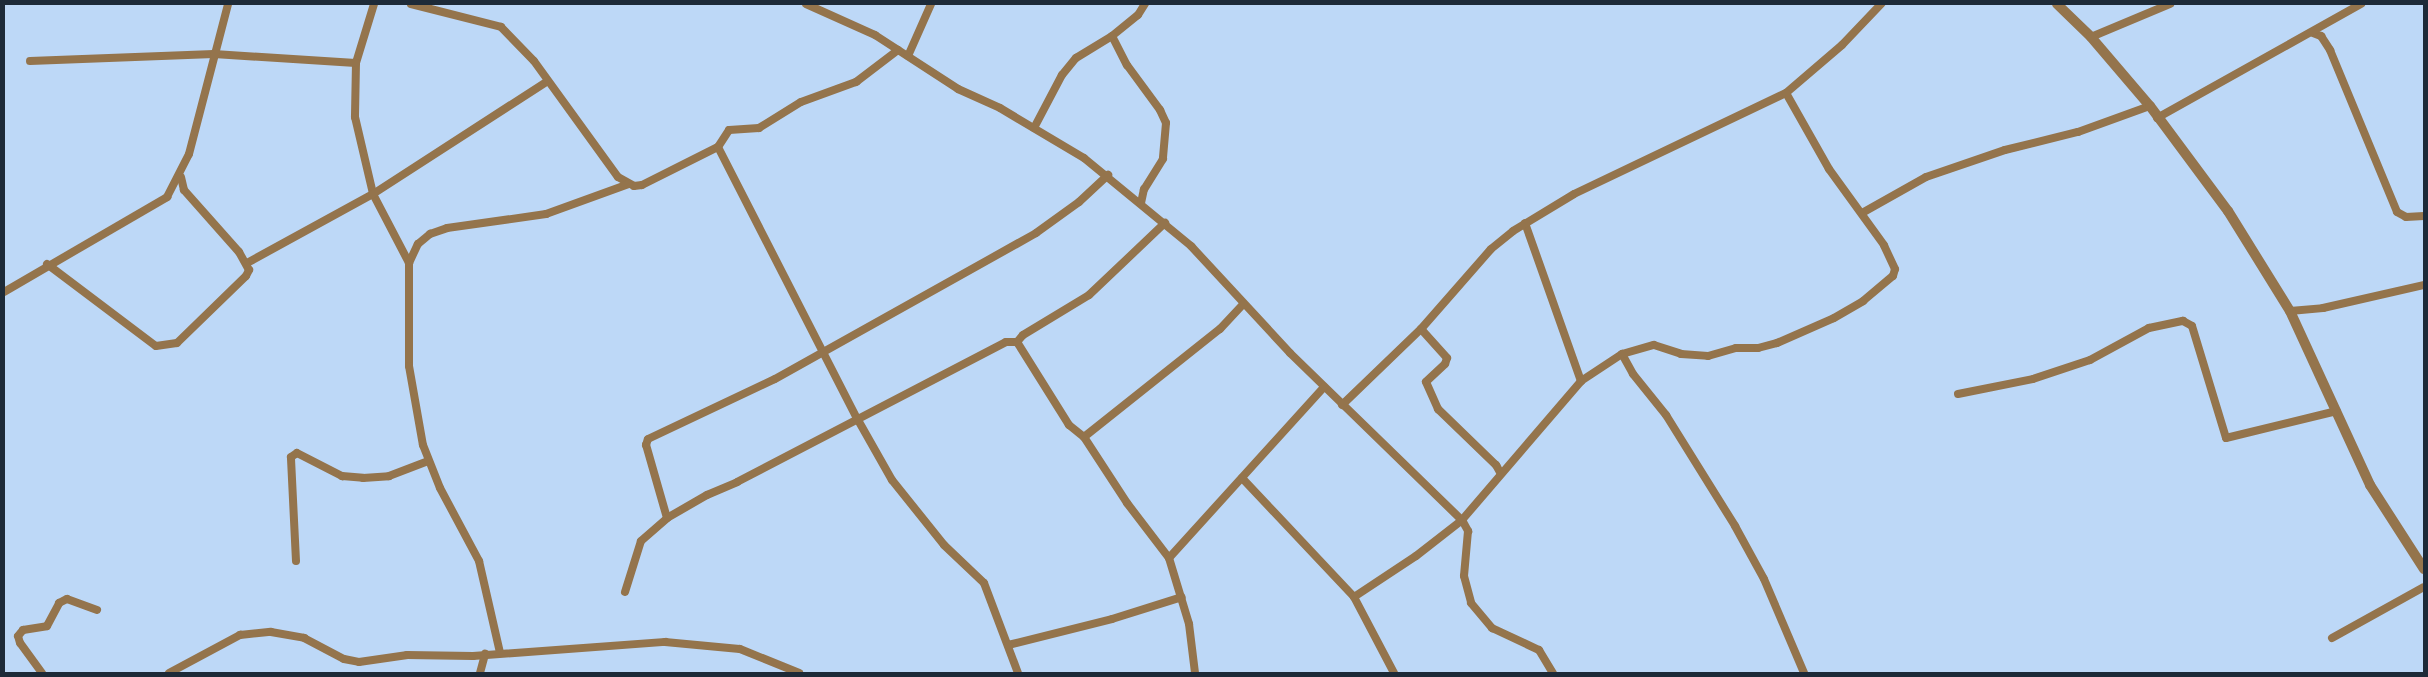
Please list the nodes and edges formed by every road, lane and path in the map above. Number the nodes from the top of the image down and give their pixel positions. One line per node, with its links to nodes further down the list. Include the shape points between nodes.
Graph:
1 (228, 4): 17 (street)
2 (374, 4): 20 (street)
3 (411, 4): 12 (street)
4 (452, 4): 12 (street)
5 (806, 4): 16 (street, via 875,35)
6 (931, 4): 18 (street)
7 (1145, 4): 14 (street, via 1138,16)
8 (1881, 4): 22 (street, via 1842,45)
9 (2057, 4): 15 (street)
10 (2170, 4): 15 (street)
11 (2361, 4): 13 (street)
12 (452, 13): 21 (street, via 502,27 520,42)
13 (2313, 33): 24 (street, via 2257,60); 33 (street, via 2321,36 2330,50 2397,212 2406,217)
14 (1112, 36): 25 (street, via 1076,58 1062,74); 31 (street, via 1127,65 1166,123 1163,159 1144,189)
15 (2091, 37): 23 (street)
16 (898, 50): 18 (street); 26 (street, via 856,82 800,102 759,128 729,130)
17 (214, 54): 19 (street); 20 (street); 27 (street)
18 (908, 56): 25 (street, via 958,89)
19 (30, 61)
20 (356, 63): 30 (street, via 355,117)
21 (548, 81): 29 (street, via 618,177); 30 (street)
22 (1786, 93): 32 (street, via 1829,170); 35 (street, via 1574,194)
23 (2150, 106): 24 (street); 32 (street, via 2078,132 2005,150 1926,176)
24 (2157, 118): 42 (street, via 2228,211)
25 (1034, 128): 28 (street)
26 (718, 147): 29 (street, via 642,185); 45 (street)
27 (181, 174): 36 (street, via 184,190); 38 (street, via 167,197)
28 (1108, 174): 31 (street); 45 (street, via 1079,202 1036,233)
29 (629, 184): 37 (street, via 546,214 447,228 430,234 418,244)
30 (373, 194): 36 (street); 37 (street)
31 (1141, 203): 34 (street)
32 (1862, 213): 46 (street, via 1896,269 1881,286 1848,309 1804,332 1758,348 1736,348 1708,356 1694,356 1654,345)
33 (2424, 216)
34 (1164, 223): 41 (street, via 1203,259); 44 (street, via 1089,295 1023,335)
35 (1525, 223): 43 (street, via 1491,249); 47 (street)
36 (247, 263): 38 (street, via 246,276 177,343 168,347 156,346)
37 (409, 263): 54 (street, via 409,366)
38 (47, 264): 40 (street)
39 (2424, 285): 42 (street, via 2323,308)
40 (4, 292)
41 (1243, 304): 48 (street); 53 (street, via 1220,330)
42 (2290, 311): 51 (street)
43 (1421, 329): 50 (street); 55 (street, via 1447,358 1426,382 1438,409 1496,465)
44 (1017, 342): 52 (street, via 1006,342); 53 (street, via 1069,425)
45 (823, 353): 52 (street); 57 (street, via 648,439 646,444)
46 (1622, 354): 47 (street); 80 (street, via 1633,374 1666,415 1735,526 1764,579)
47 (1581, 381): 55 (street)
48 (1324, 387): 50 (street); 56 (street)
49 (1958, 394): 51 (street, via 2033,379 2090,360 2149,328 2183,321 2192,326 2226,438)
50 (1342, 405): 58 (street)
51 (2337, 411): 61 (street, via 2370,485)
52 (858, 420): 57 (street, via 707,494); 68 (street, via 892,480 944,545 984,583)
53 (1084, 437): 59 (street, via 1127,503)
54 (428, 461): 60 (street, via 389,476 363,478 342,476 297,453 291,457); 69 (street, via 479,561)
55 (1501, 474): 58 (street)
56 (1242, 478): 59 (street); 65 (street)
57 (668, 518): 63 (street, via 642,541)
58 (1462, 520): 65 (street, via 1416,556); 79 (street, via 1468,531 1464,576 1471,603 1492,628 1539,650)
59 (1169, 558): 64 (street)
60 (296, 561)
61 (2424, 569)
62 (2424, 587): 67 (street)
63 (625, 592)
64 (1182, 597): 68 (street, via 1112,619); 77 (street)
65 (1354, 597): 78 (street)
66 (97, 610): 72 (street, via 67,599 60,603 47,626 23,630 18,636 20,644)
67 (2332, 638)
68 (1008, 645): 76 (street)
69 (500, 653): 70 (street); 75 (street, via 628,643 719,646 751,652)
70 (486, 654): 71 (street, via 442,658 407,654 359,662 344,659 304,638 286,633 253,632 228,640); 74 (street)
71 (181, 670): 73 (street)
72 (42, 673)
73 (169, 673)
74 (480, 673)
75 (799, 673)
76 (1018, 673)
77 (1195, 673)
78 (1394, 673)
79 (1553, 673)
80 (1804, 673)

